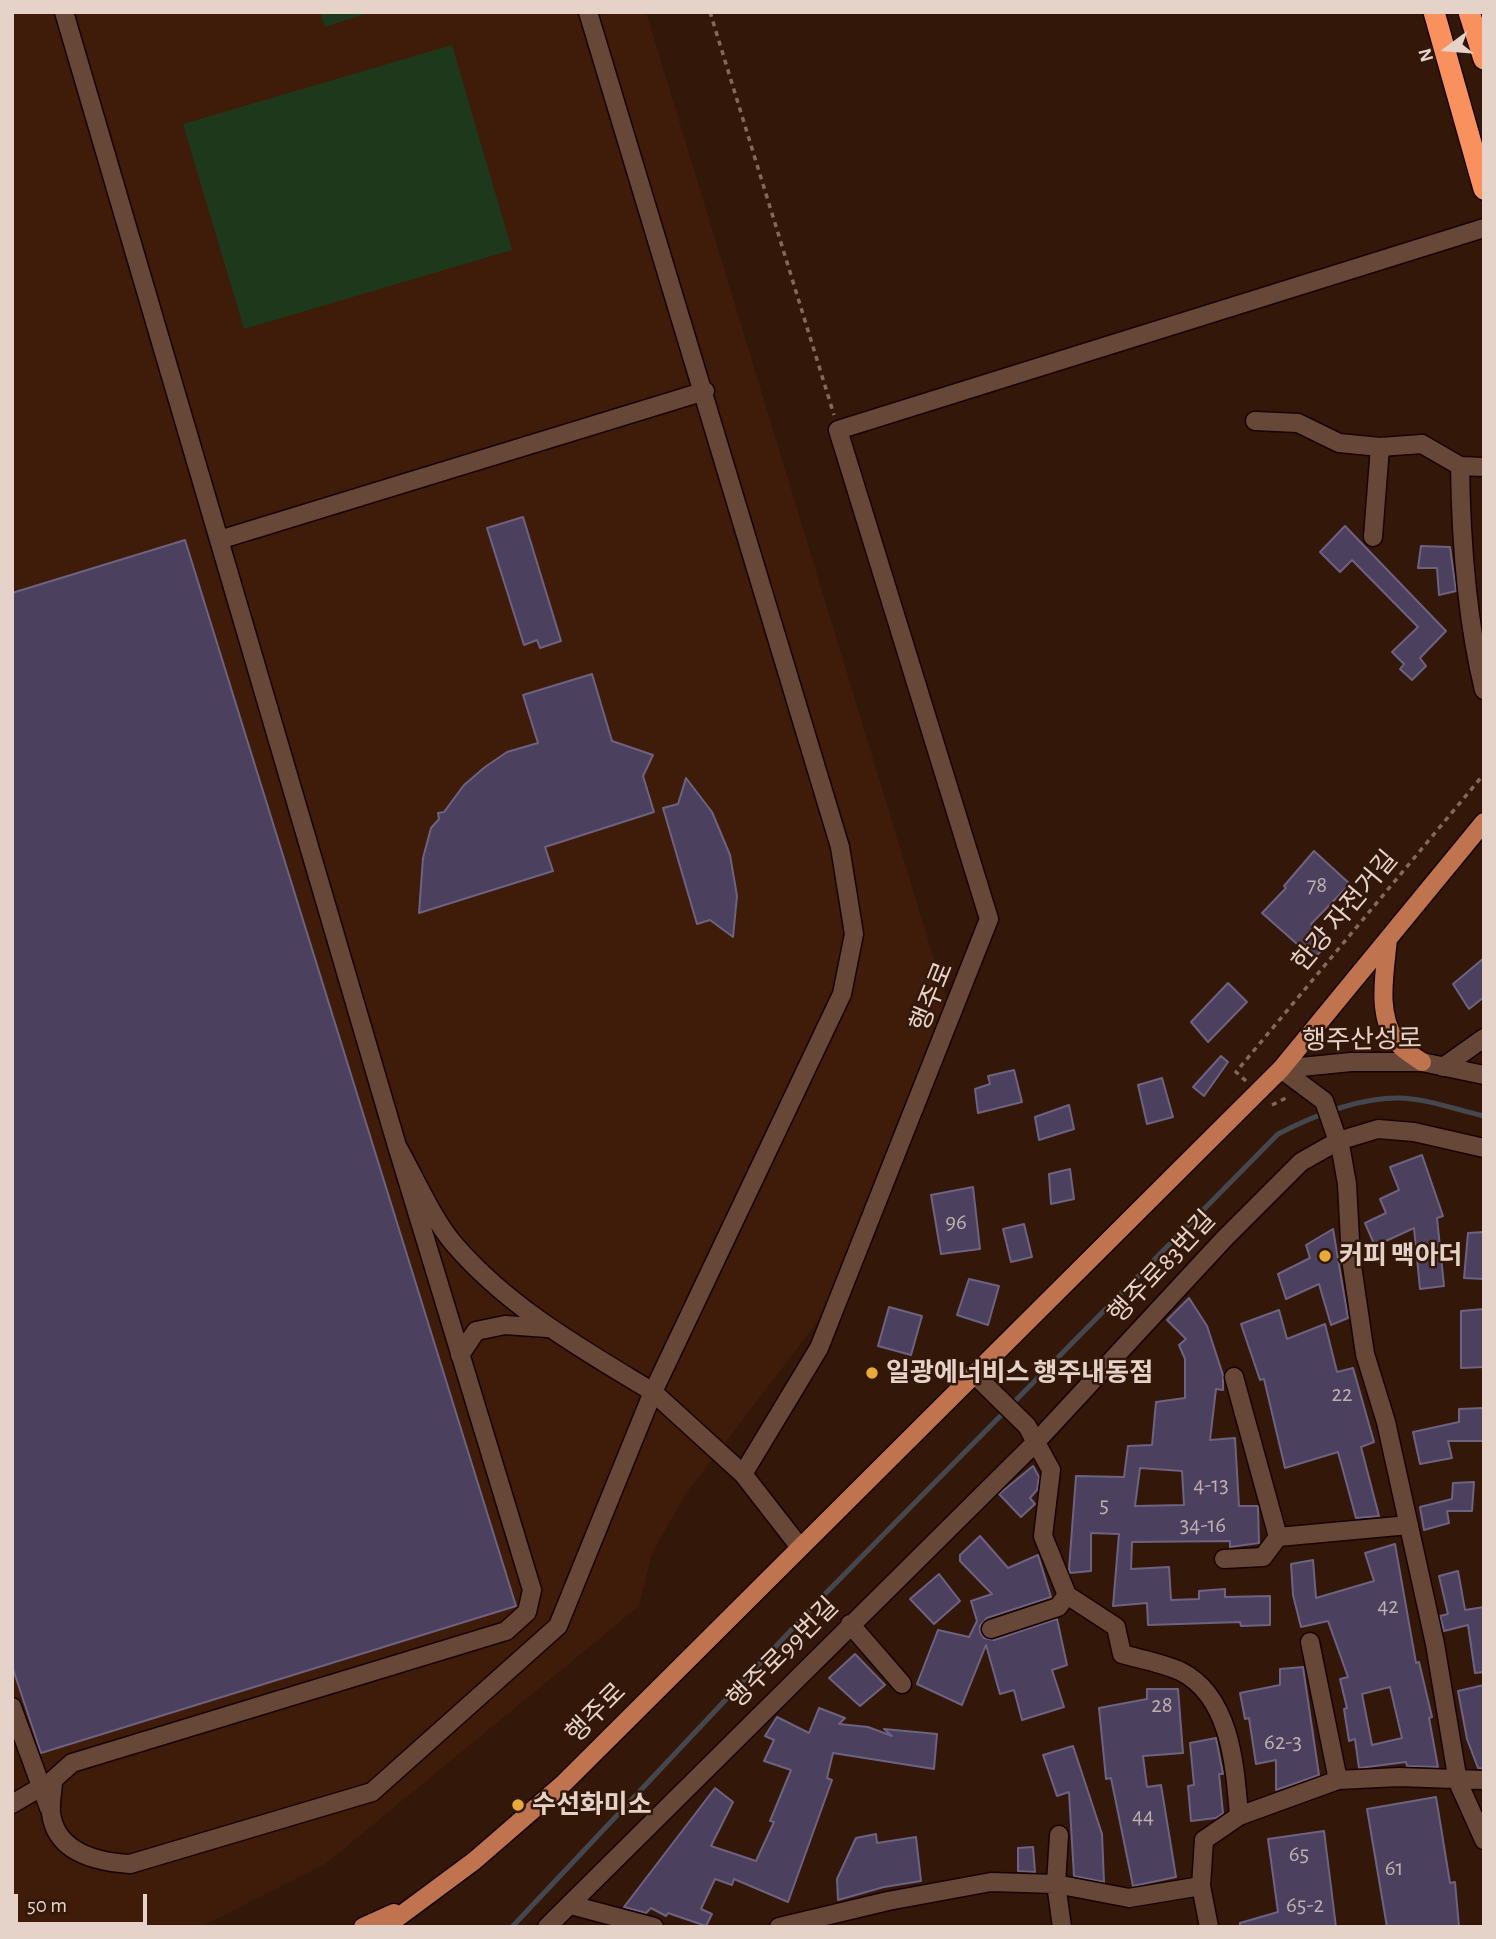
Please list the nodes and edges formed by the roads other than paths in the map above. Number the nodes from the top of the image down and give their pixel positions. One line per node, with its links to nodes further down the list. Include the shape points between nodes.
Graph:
1 (64, 12): 14 (street)
2 (588, 12): 8 (street)
3 (1434, 12): 6 (highway)
4 (1469, 12): 5 (highway)
5 (1484, 59)
6 (1484, 190)
7 (1484, 228): 32 (street, 행주로, via 838,430 989,919 820,1348)
8 (705, 391): 14 (street); 30 (street, via 840,847 854,934 842,994)
9 (1255, 421): 10 (street, via 1298,423 1339,443)
10 (1380, 447): 11 (street, via 1422,444); 13 (street)
11 (1460, 466): 12 (street); 15 (street, via 1474,649)
12 (1484, 467)
13 (1373, 537)
14 (219, 540): 24 (street)
15 (1484, 690)
16 (1484, 821): 17 (main road, 행주로)
17 (1388, 939): 19 (main road, via 1384,992 1389,1028 1398,1044); 21 (main road, 행주로)
18 (1484, 1038): 20 (street, 행주산성로)
19 (1422, 1062): 20 (street, 행주산성로); 21 (street, 행주산성로)
20 (1443, 1067): 22 (street, 행주산성로)
21 (1281, 1069): 23 (street, via 1324,1101); 28 (main road, 행주로)
22 (1484, 1075)
23 (1338, 1142): 25 (street, 행주로83번길, via 1378,1129); 31 (street, 행주로83번길, via 1301,1162); 33 (street, via 1347,1184 1351,1259 1365,1354)
24 (397, 1146): 26 (street, via 453,1243); 27 (street)
25 (1484, 1148)
26 (547, 1328): 27 (street, via 505,1325 476,1331); 30 (street)
27 (460, 1355): 48 (street, via 532,1590 527,1612 506,1631 72,1763 53,1780)
28 (973, 1373): 31 (street); 35 (main road, 행주로)
29 (1234, 1377): 34 (street)
30 (653, 1392): 32 (street); 48 (street, via 558,1626 372,1793 130,1864 100,1863 67,1846)
31 (1032, 1434): 37 (street, via 1051,1470 1043,1536); 38 (street, 행주로99번길)
32 (743, 1474): 35 (street)
33 (1409, 1525): 34 (street); 45 (street)
34 (1278, 1537): 36 (street, via 1263,1558)
35 (799, 1546): 54 (main road, 행주로, via 564,1783 474,1861)
36 (1224, 1559)
37 (1067, 1595): 39 (street, via 1058,1607); 49 (street, via 1116,1627 1122,1654 1181,1671 1212,1697 1234,1759)
38 (850, 1624): 41 (street); 55 (street, 행주로99번길)
39 (991, 1629)
40 (1310, 1642): 43 (street)
41 (902, 1684)
42 (12, 1707): 46 (street)
43 (1338, 1780): 45 (street, via 1399,1777); 49 (street)
44 (1484, 1780): 45 (street)
45 (1458, 1782): 51 (street)
46 (41, 1787): 47 (street); 48 (street)
47 (12, 1804)
48 (51, 1814)
49 (1239, 1816): 53 (street, via 1204,1840)
50 (1059, 1835): 52 (street)
51 (1484, 1840)
52 (1056, 1884): 53 (street, via 1129,1898); 61 (street, via 991,1882); 62 (street)
53 (1201, 1886): 63 (street)
54 (417, 1903): 56 (main road); 57 (main road, 행주로); 58 (main road, 행주로)
55 (571, 1905): 59 (street, 행주로99번길); 60 (street)
56 (363, 1927)
57 (385, 1927)
58 (390, 1927)
59 (547, 1927)
60 (654, 1927)
61 (779, 1927)
62 (1062, 1927)
63 (1209, 1927)

